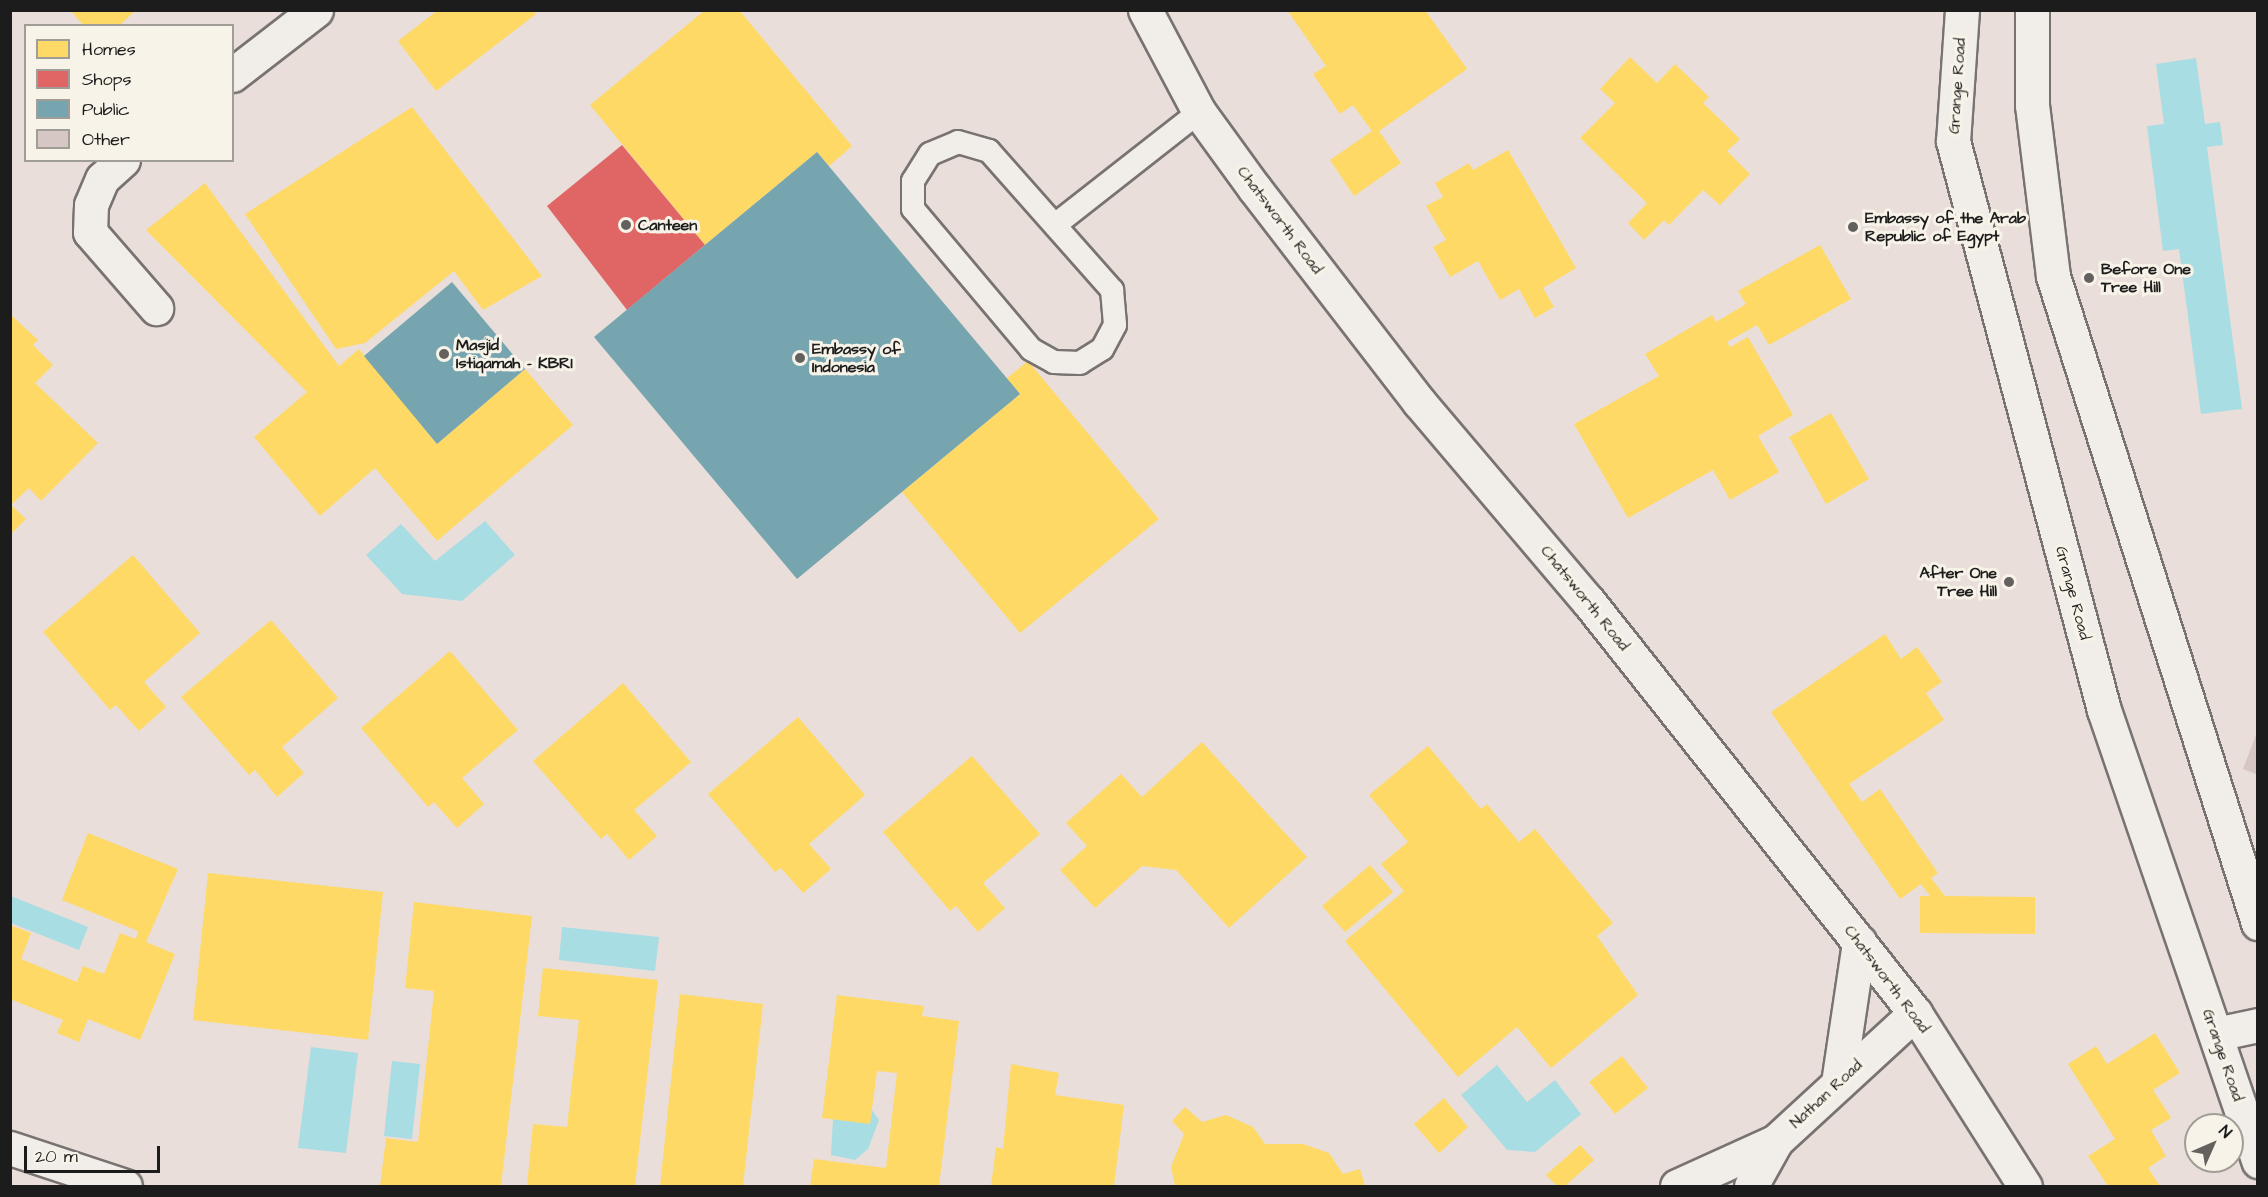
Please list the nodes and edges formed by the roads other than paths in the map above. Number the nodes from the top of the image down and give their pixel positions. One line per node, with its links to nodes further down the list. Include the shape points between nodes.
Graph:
1 (316, 10): 5 (street)
2 (1145, 10): 6 (street, Chatsworth Road)
3 (1962, 10): 14 (street, Grange Road, via 1953,141 2104,710)
4 (2032, 10): 10 (street, via 2031,105 2053,276)
5 (234, 73)
6 (1199, 112): 8 (lane); 11 (street, Chatsworth Road, via 1419,402 1588,601)
7 (121, 162): 9 (street, via 102,179 91,205 90,232)
8 (1055, 225): 8 (lane, via 1112,290 1115,325 1102,349 1080,363 1054,362 1031,349 913,209 913,181 930,154 958,142 989,151)
9 (156, 308)
10 (2258, 923)
11 (1859, 942): 12 (street, Chatsworth Road); 15 (street)
12 (1915, 1013): 15 (street, Nathan Road); 22 (street, Chatsworth Road)
13 (2258, 1025): 14 (street)
14 (2216, 1034): 18 (street, Grange Road)
15 (1838, 1083): 16 (street, Nathan Road)
16 (1776, 1141): 20 (street); 21 (street, Nathan Road)
17 (10, 1148): 19 (street)
18 (2258, 1161)
19 (125, 1186)
20 (1677, 1186)
21 (1750, 1186)
22 (2025, 1186)

